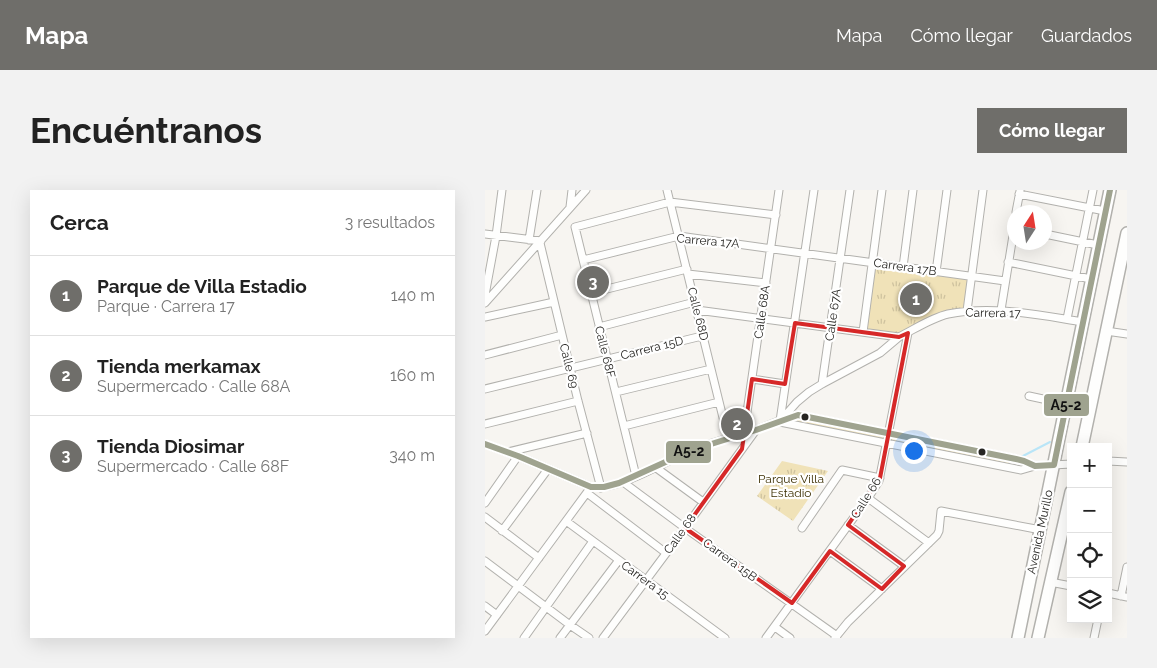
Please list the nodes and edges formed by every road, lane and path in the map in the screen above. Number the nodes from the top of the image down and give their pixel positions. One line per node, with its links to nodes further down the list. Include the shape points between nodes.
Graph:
1 (502, 190): 25 (street)
2 (537, 190): 27 (street)
3 (572, 190): 18 (street)
4 (586, 190): 18 (street)
5 (667, 190): 16 (street, Calle 68D)
6 (779, 190): 21 (street, Calle 68A)
7 (814, 190): 33 (street)
8 (850, 190): 34 (street, Calle 67A)
9 (882, 190): 36 (street)
10 (913, 190): 38 (street)
11 (947, 190): 40 (street)
12 (983, 190): 42 (street)
13 (1093, 190): 19 (street)
14 (1110, 190): 20 (main road, Avenida Murillo)
15 (1019, 192): 17 (street); 19 (street)
16 (670, 202): 21 (street); 26 (street, Calle 68D); 35 (street, Calle 68F, via 575,227)
17 (1017, 205)
18 (570, 208): 28 (street)
19 (1090, 208): 20 (street); 29 (street)
20 (1105, 211): 30 (main road, Avenida Murillo)
21 (776, 215): 31 (street, Calle 68A)
22 (1127, 233): 61 (main road)
23 (485, 234): 25 (street)
24 (1052, 235): 29 (street)
25 (496, 236): 27 (street); 47 (street)
26 (679, 236): 31 (street, Carrera 17A); 35 (street, Carrera 17A); 39 (street, Calle 68D)
27 (529, 240): 28 (street)
28 (540, 242): 48 (street, Calle 69); 50 (street)
29 (1083, 242): 30 (street); 41 (street)
30 (1098, 245): 43 (main road, Avenida Murillo)
31 (771, 248): 33 (street, Carrera 17A); 45 (street, Calle 68A)
32 (1010, 250): 37 (street)
33 (805, 253): 34 (street, Carrera 17B); 58 (street)
34 (841, 258): 36 (street, Carrera 17B); 60 (street, Calle 67A)
35 (583, 260): 46 (street, Calle 68F)
36 (872, 262): 38 (street, Carrera 17B); 62 (street)
37 (1008, 262): 41 (street); 44 (street)
38 (903, 267): 40 (street, Carrera 17B)
39 (687, 271): 45 (street); 46 (street); 49 (street, Calle 68D)
40 (936, 272): 42 (street, Carrera 17B)
41 (1076, 276): 43 (street); 56 (street)
42 (971, 277): 44 (street, Carrera 17B); 53 (street)
43 (1091, 279): 57 (main road, Avenida Murillo)
44 (1005, 282): 52 (street)
45 (766, 283): 55 (street, Calle 68A)
46 (591, 293): 59 (street, Calle 68F)
47 (485, 295)
48 (555, 302): 54 (street); 65 (street, Calle 69)
49 (695, 302): 51 (street, Calle 68D); 59 (street)
50 (485, 304)
51 (697, 310): 55 (street); 66 (street, Calle 68D)
52 (1001, 310): 53 (street, Carrera 17); 56 (street, Carrera 17)
53 (967, 311): 63 (street, Carrera 17, via 947,314)
54 (485, 317)
55 (761, 318): 58 (street); 72 (street, Calle 68A)
56 (1067, 319): 57 (street, Carrera 17)
57 (1083, 322): 80 (main road, Avenida Murillo)
58 (795, 323): 60 (street); 73 (street)
59 (599, 327): 69 (street, Calle 68F)
60 (831, 328): 62 (street); 74 (street, Calle 67A)
61 (1106, 331): 64 (street); 90 (main road)
62 (863, 332): 67 (street)
63 (908, 333): 67 (street, Carrera 17); 87 (street, Calle 66)
64 (1127, 334)
65 (562, 335): 68 (street); 70 (street, Calle 69)
66 (702, 336): 69 (street, Carrera 15D); 71 (street, Calle 68D)
67 (899, 338): 74 (street, Carrera 17, via 880,353)
68 (485, 355)
69 (607, 359): 70 (street, Carrera 15D); 76 (street, Calle 68F)
70 (570, 369): 75 (street, Carrera 15D); 78 (street, Calle 69)
71 (711, 369): 76 (street); 79 (street, Calle 68D)
72 (752, 379): 73 (street); 86 (street, Calle 68A)
73 (785, 384): 81 (street)
74 (822, 384): 81 (street, via 797,402)
75 (485, 389)
76 (615, 392): 83 (street, Calle 68F)
77 (1029, 396): 80 (street)
78 (578, 401): 82 (street); 85 (street, Calle 69)
79 (719, 402): 83 (street); 88 (street, Calle 68D)
80 (1066, 404): 96 (main road, Avenida Murillo)
81 (780, 422): 84 (street); 87 (street, via 798,415); 89 (street)
82 (485, 424)
83 (624, 426): 101 (street, Calle 68F)
84 (756, 430): 86 (street); 107 (street, Calle 68)
85 (587, 433): 92 (street); 104 (street, Calle 69)
86 (744, 433): 88 (street)
87 (889, 433): 89 (street, Calle 66); 98 (street)
88 (728, 438): 99 (street)
89 (886, 442): 98 (street, via 1021,470); 102 (street, Calle 66)
90 (1083, 443)
91 (485, 444): 92 (street)
92 (508, 452): 93 (street)
93 (518, 456): 100 (street); 108 (street)
94 (1112, 462): 95 (street)
95 (1127, 462)
96 (1054, 464): 97 (street); 98 (street); 115 (main road, Avenida Murillo)
97 (1067, 464)
98 (1035, 466)
99 (655, 467): 101 (street); 107 (street)
100 (548, 469): 105 (street); 116 (street)
101 (636, 476): 103 (street)
102 (880, 478): 106 (street, Calle 66); 114 (street, via 842,470)
103 (623, 482): 104 (street); 113 (street, Carrera 15B)
104 (601, 488): 105 (street)
105 (589, 490): 111 (street); 120 (street)
106 (868, 498): 112 (street, Calle 66); 118 (street)
107 (703, 502): 113 (street, Calle 68)
108 (485, 503)
109 (1067, 509): 127 (main road, Avenida Murillo)
110 (485, 517): 116 (street)
111 (566, 521): 117 (street, Carrera 15); 121 (street)
112 (848, 525): 119 (street, Calle 66); 124 (street)
113 (685, 528): 120 (street, Calle 68); 132 (street, Carrera 15B)
114 (802, 528)
115 (1041, 530): 118 (street, via 941,510 939,531); 148 (main road, Avenida Murillo)
116 (503, 531): 121 (street)
117 (593, 541): 122 (street, Carrera 15); 134 (street)
118 (929, 543): 124 (street)
119 (830, 551): 130 (street); 132 (street, Calle 66)
120 (666, 553): 126 (street, Calle 68)
121 (539, 558): 129 (street)
122 (619, 560): 126 (street, Carrera 15); 137 (street)
123 (485, 561): 129 (street)
124 (904, 566): 130 (street)
125 (1127, 567): 131 (street)
126 (646, 580): 144 (street, Calle 68); 145 (street, Carrera 15)
127 (1050, 582): 128 (street); 149 (main road, Avenida Murillo)
128 (1067, 585)
129 (519, 586): 134 (street); 135 (street)
130 (881, 589): 140 (street)
131 (1124, 597)
132 (791, 603): 138 (street, Calle 66); 140 (street, Carrera 15B)
133 (485, 606): 135 (street)
134 (546, 606): 137 (street); 141 (street)
135 (497, 615): 139 (street)
136 (1097, 623): 150 (street)
137 (570, 625): 142 (street); 143 (street)
138 (775, 626): 146 (street, Calle 66); 147 (street)
139 (485, 631)
140 (836, 637)
141 (524, 638)
142 (561, 638)
143 (589, 638)
144 (603, 638)
145 (725, 638)
146 (766, 638)
147 (790, 638)
148 (1018, 638)
149 (1038, 638)
150 (1094, 638)

